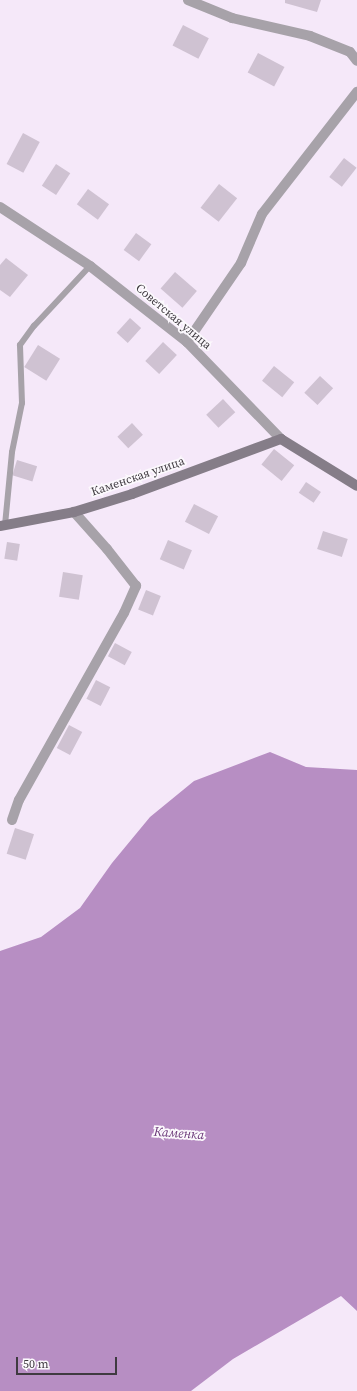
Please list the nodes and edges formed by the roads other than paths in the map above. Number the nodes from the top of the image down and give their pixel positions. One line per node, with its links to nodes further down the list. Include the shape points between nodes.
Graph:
1 (188, 0): 2 (street, via 232,18 310,36 350,52)
2 (357, 61)
3 (357, 92): 6 (street, via 262,214 241,264)
4 (0, 207): 5 (street, Советская улица)
5 (90, 266): 6 (street, Советская улица); 10 (lane, via 34,326 20,345 22,403 12,452)
6 (186, 342): 7 (street, Советская улица)
7 (281, 439): 8 (street, Советская улица); 9 (street, Каменская улица, via 132,494)
8 (357, 486)
9 (74, 512): 10 (street, Каменская улица); 11 (street, via 103,543 136,586 124,613 19,800)
10 (2, 526)
11 (12, 820)

